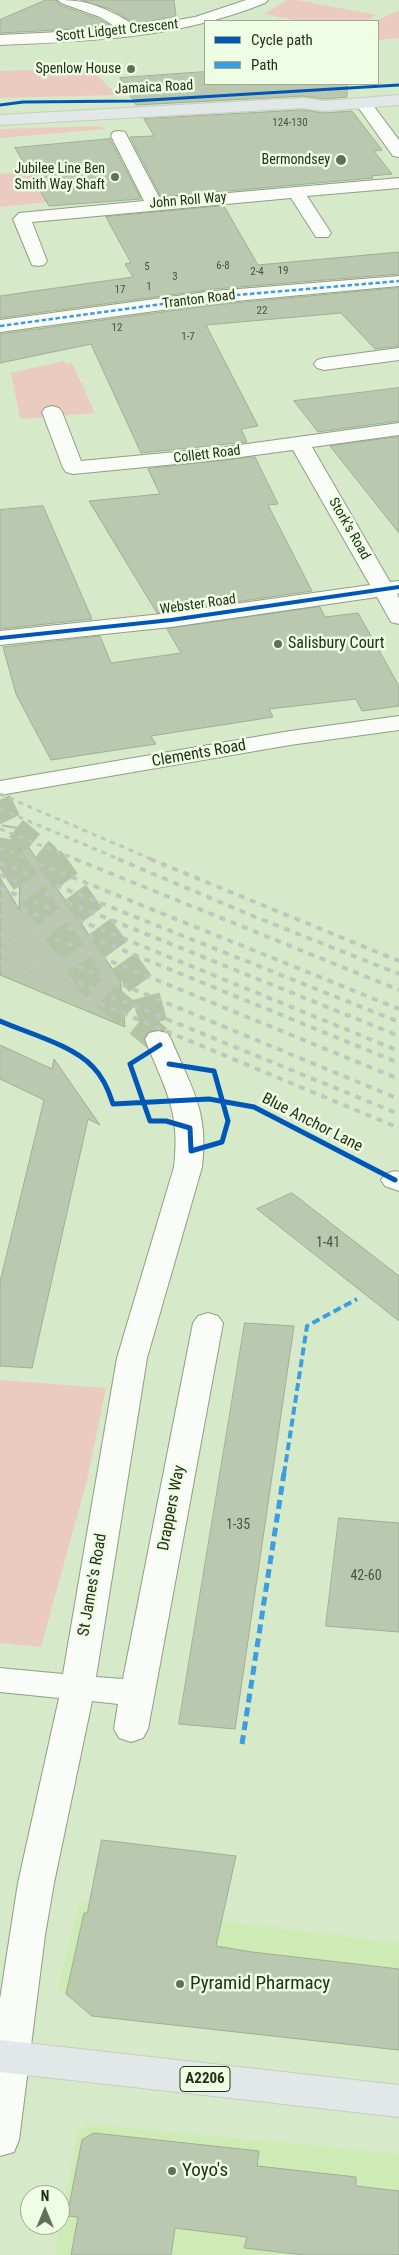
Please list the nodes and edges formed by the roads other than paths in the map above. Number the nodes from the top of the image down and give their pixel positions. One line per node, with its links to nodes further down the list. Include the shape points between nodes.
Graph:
1 (66, 0): 3 (street, via 105,14)
2 (260, 0): 3 (street, Scott Lidgett Crescent, via 218,16)
3 (135, 32): 4 (street, Scott Lidgett Crescent)
4 (0, 40)
5 (399, 91): 7 (main road, Jamaica Road, via 315,97)
6 (399, 100): 8 (main road, Jamaica Road)
7 (303, 103): 8 (main road, Jamaica Road, via 324,106); 9 (main road, Jamaica Road)
8 (362, 103): 11 (street)
9 (0, 120)
10 (119, 136): 14 (street)
11 (399, 152)
12 (399, 183): 13 (street, John Roll Way)
13 (296, 192): 14 (street, John Roll Way); 15 (street)
14 (154, 204): 16 (street, John Roll Way, via 25,217 23,222)
15 (322, 233)
16 (38, 261)
17 (399, 281): 18 (street, Tranton Road, via 214,297)
18 (0, 326)
19 (399, 354): 20 (street)
20 (324, 364)
21 (52, 412): 23 (street, Collett Road, via 73,468 218,454)
22 (399, 428): 23 (street, Collett Road)
23 (299, 442): 24 (street, Stork's Road)
24 (391, 588): 25 (street, Stork's Road); 26 (street, Webster Road, via 171,620)
25 (399, 617)
26 (0, 638)
27 (399, 723): 28 (street, Clements Road, via 290,738)
28 (0, 788)
29 (158, 1039): 32 (street, St James's Road, via 180,1088 190,1128 191,1150 132,1358)
30 (208, 1323): 33 (street, Drappers Way)
31 (0, 1680): 32 (street)
32 (76, 1688): 33 (street); 35 (street, St James's Road)
33 (137, 1693): 34 (street, Drappers Way)
34 (131, 1729)
35 (5, 2056): 36 (main road, A2206); 37 (street, St James's Road)
36 (399, 2101)
37 (0, 2140)

